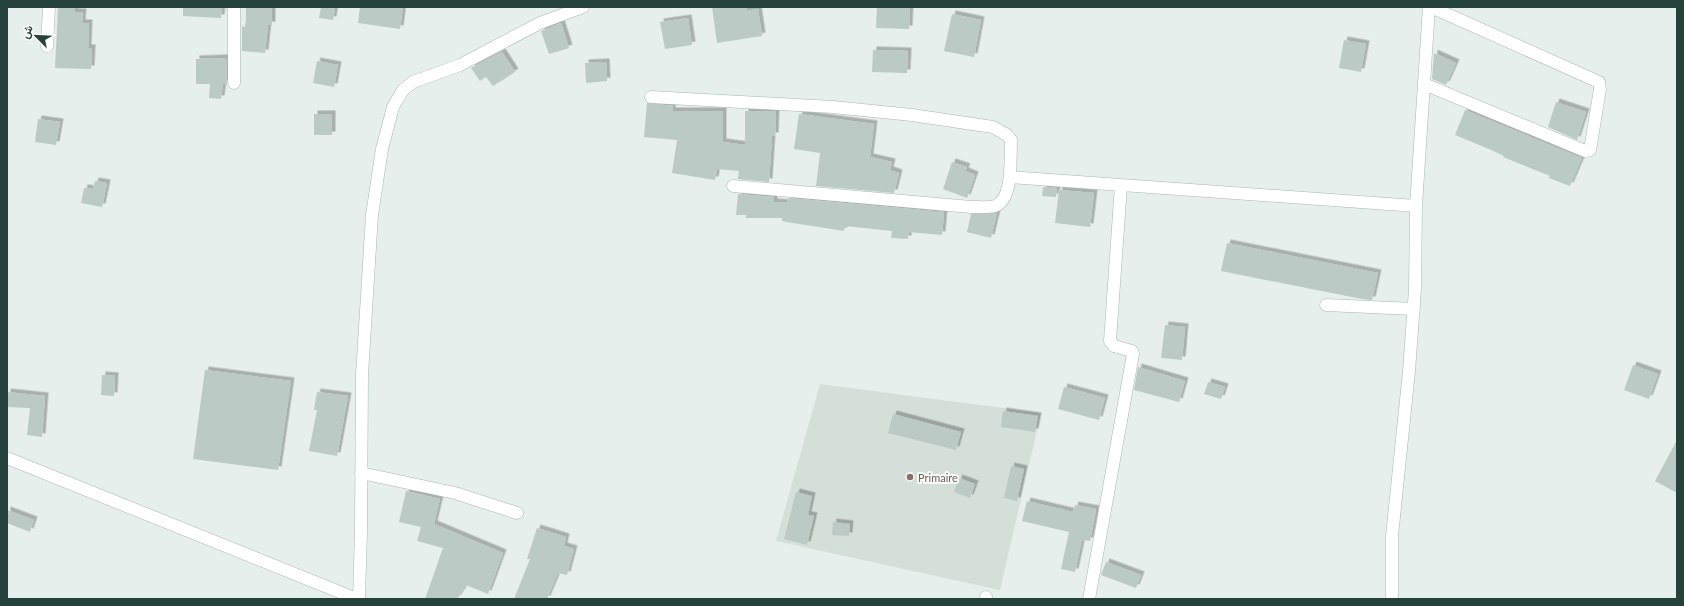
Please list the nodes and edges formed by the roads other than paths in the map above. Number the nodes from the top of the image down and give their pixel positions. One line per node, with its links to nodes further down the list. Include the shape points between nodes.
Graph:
1 (49, 7): 5 (street)
2 (234, 7): 6 (street)
3 (583, 7): 16 (street, via 540,23 460,65 413,82 403,90 393,107 382,149 372,216 362,375)
4 (1430, 7): 7 (street); 7 (street, via 1599,82 1590,150 1585,151)
5 (46, 46)
6 (234, 83)
7 (1424, 84): 12 (street)
8 (651, 97): 9 (street, via 840,108 993,127 1011,140)
9 (1010, 177): 10 (street); 11 (street, via 1004,198 995,206 971,207)
10 (1121, 185): 12 (street); 19 (street, via 1110,341 1114,346 1132,351 1133,354)
11 (733, 186)
12 (1416, 206): 14 (street)
13 (1326, 304): 14 (street)
14 (1414, 309): 20 (street, via 1392,536)
15 (7, 458): 18 (street)
16 (361, 473): 17 (street, via 455,493); 18 (street, via 362,531)
17 (517, 513)
18 (358, 599)
19 (1089, 599)
20 (1392, 599)

